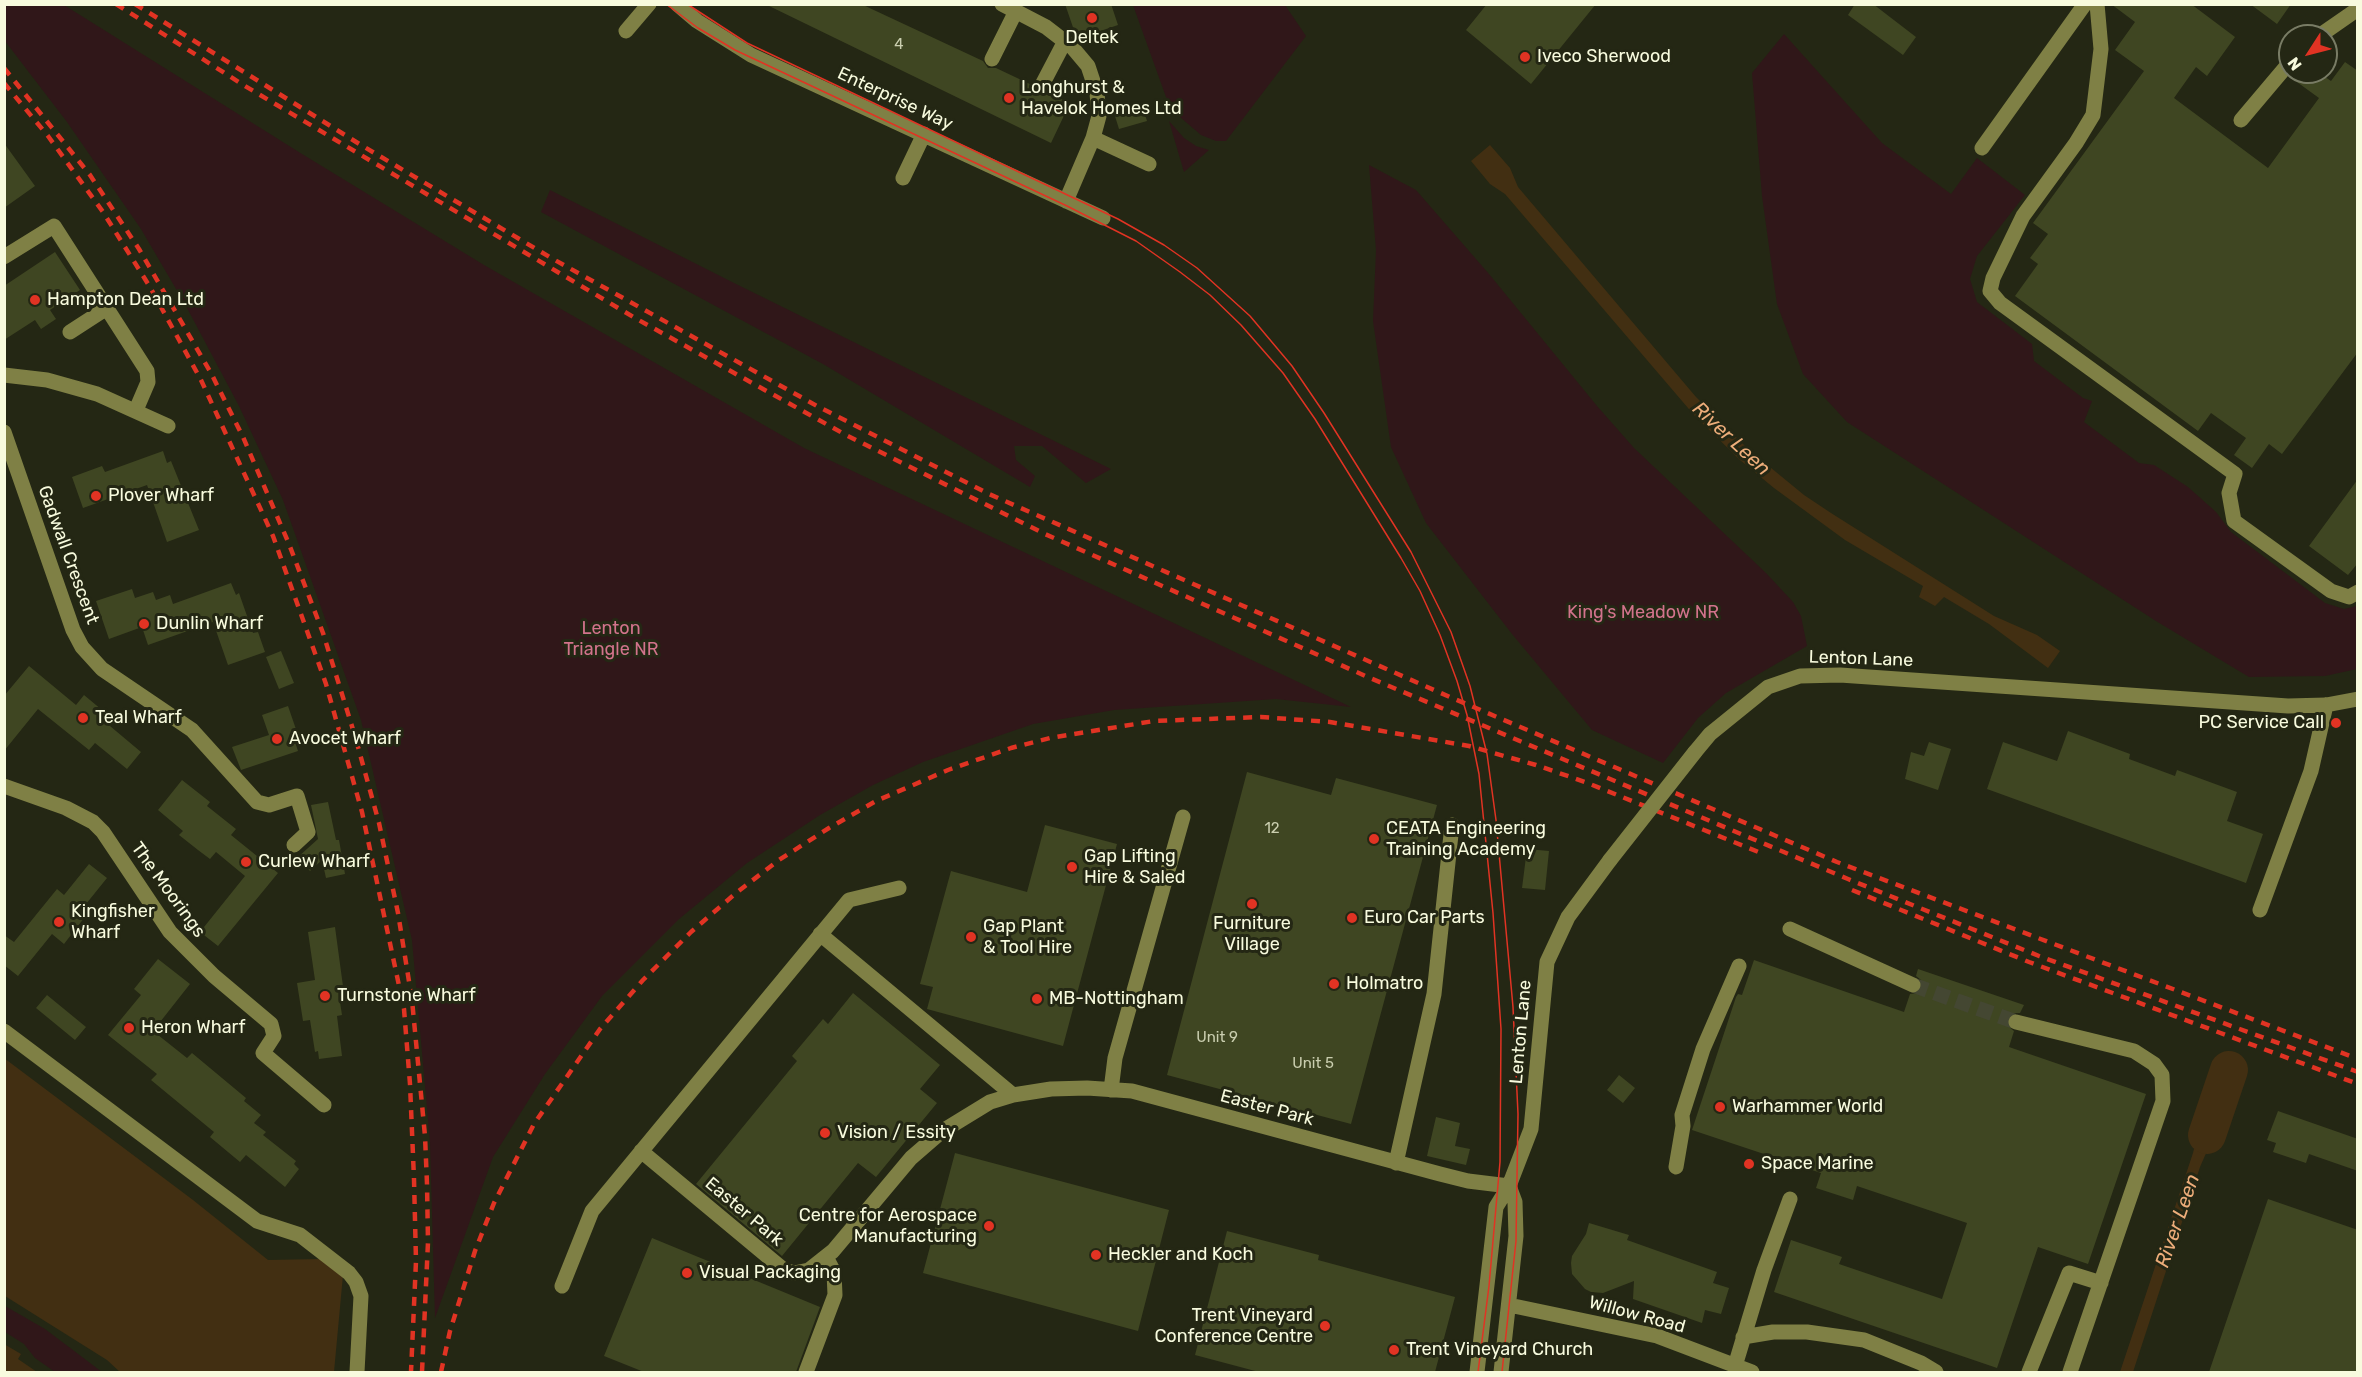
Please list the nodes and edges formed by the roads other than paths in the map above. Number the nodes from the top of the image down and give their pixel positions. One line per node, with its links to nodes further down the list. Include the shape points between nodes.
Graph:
1 (650, 4): 8 (street)
2 (677, 4): 14 (street, Enterprise Way, via 751,55)
3 (2085, 4): 16 (street)
4 (2097, 4): 28 (street, via 2101,49 2092,115 2023,216 1990,291 2000,303 2235,474 2229,493 2234,521 2331,591 2349,597)
5 (1016, 7): 9 (street); 10 (street)
6 (2358, 9): 7 (street)
7 (2336, 24)
8 (626, 31)
9 (1065, 41): 12 (street); 15 (street, via 1088,66 1098,93 1099,116)
10 (992, 59)
11 (2278, 76): 13 (street)
12 (1043, 83)
13 (2241, 120)
14 (924, 134): 18 (street); 19 (street, Enterprise Way)
15 (1093, 138): 17 (street); 19 (street)
16 (1982, 148)
17 (1149, 164)
18 (903, 178)
19 (1065, 201): 20 (street, Enterprise Way)
20 (1103, 218)
21 (4, 257): 22 (street, via 54,226)
22 (106, 308): 23 (street); 25 (street, via 147,371 148,382)
23 (70, 332)
24 (4, 375): 25 (street, via 47,380)
25 (136, 410): 26 (street)
26 (168, 426)
27 (4, 432): 34 (street, Gadwall Crescent, via 82,647 102,669 192,730 257,802 268,805 297,796 308,832)
28 (2358, 592)
29 (2358, 699): 30 (street, Lenton Lane)
30 (2326, 705): 36 (street, via 2311,771); 49 (street, Lenton Lane, bridge, via 2288,706 1840,675 1800,676 1768,687 1710,734 1568,917 1547,962 1532,1129)
31 (4, 786): 45 (street, The Moorings, via 93,822 170,932 200,964 271,1024 274,1036 263,1053)
32 (1183, 818): 43 (street, via 1115,1058)
33 (1452, 825): 47 (street, via 1434,994)
34 (294, 845)
35 (899, 888): 38 (street, via 849,900)
36 (2260, 910)
37 (1790, 929): 40 (street)
38 (820, 934): 44 (street); 46 (street)
39 (1739, 966): 48 (street, via 1703,1049 1682,1115)
40 (1914, 985)
41 (2016, 1022): 52 (street, via 2134,1051 2154,1064 2162,1075 2163,1101)
42 (4, 1031): 58 (street, via 257,1221 300,1235 350,1273 361,1296)
43 (1111, 1090): 44 (street, Easter Park, via 1052,1089); 47 (street, Easter Park, via 1132,1091)
44 (1013, 1095): 51 (street, Easter Park, via 990,1102 929,1140)
45 (324, 1105)
46 (641, 1151): 51 (street, Easter Park, via 784,1270 809,1270); 53 (street, via 592,1211)
47 (1396, 1163): 49 (street, Easter Park, via 1468,1181)
48 (1676, 1167)
49 (1509, 1186): 54 (street, via 1515,1202 1516,1236); 55 (street, Lenton Lane, via 1496,1207)
50 (1790, 1199): 56 (street)
51 (826, 1257): 59 (street, via 834,1272 835,1294)
52 (2101, 1283): 64 (street, via 2070,1273); 65 (street)
53 (561, 1286)
54 (1509, 1305): 55 (street); 57 (street, Willow Road, via 1657,1336); 61 (street)
55 (1482, 1329): 60 (street, Lenton Lane)
56 (1743, 1337): 57 (street); 63 (street, via 1773,1332 1842,1336 1884,1347)
57 (1735, 1366): 62 (street, Willow Road)
58 (357, 1372)
59 (806, 1372)
60 (1477, 1372)
61 (1501, 1372)
62 (1752, 1372)
63 (1936, 1372)
64 (2029, 1372)
65 (2070, 1372)

